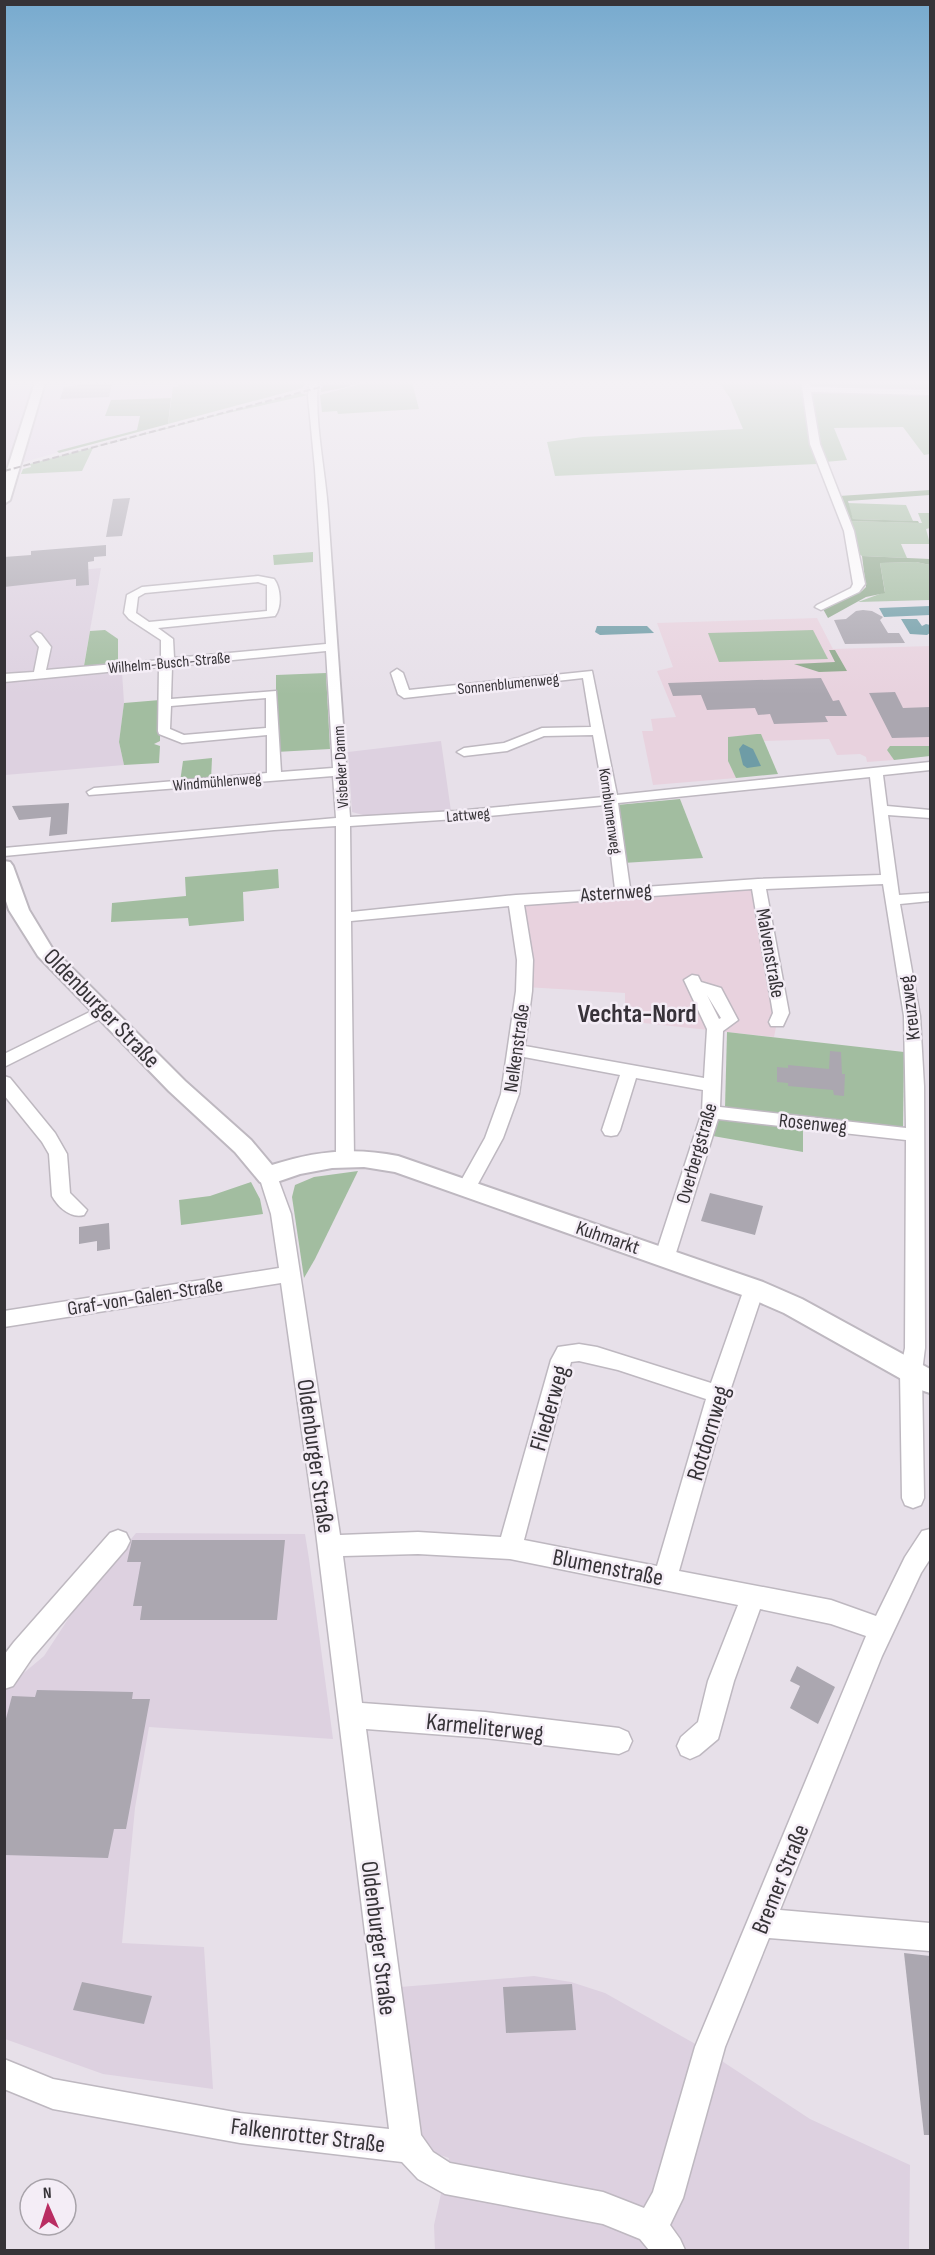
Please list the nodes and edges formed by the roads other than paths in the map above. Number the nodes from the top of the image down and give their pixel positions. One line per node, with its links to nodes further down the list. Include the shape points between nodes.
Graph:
1 (9, 484): 4 (main road)
2 (319, 484): 8 (street, Visbeker Damm)
3 (831, 484): 5 (street, via 849,531 859,584 855,590)
4 (4, 500)
5 (821, 607)
6 (147, 626): 6 (street, via 266,615 273,611 273,585 258,579 201,590 147,588 133,595 130,615); 9 (street, via 167,639)
7 (38, 636): 11 (street, via 45,647)
8 (333, 647): 9 (street, Wilhelm-Busch-Straße); 19 (street, Visbeker Damm)
9 (167, 662): 11 (street, Wilhelm-Busch-Straße); 14 (street)
10 (397, 673): 13 (street, Sonnenblumenweg, via 404,694 588,674)
11 (39, 675): 12 (street, Wilhelm-Busch-Straße)
12 (4, 678)
13 (593, 697): 16 (street, Kornblumenweg)
14 (165, 703): 15 (street, via 164,731 182,739); 15 (street, via 272,694)
15 (272, 731): 21 (street)
16 (599, 731): 17 (street, via 542,732 507,747); 23 (street, Kornblumenweg)
17 (464, 752)
18 (930, 766): 20 (street, Lattweg)
19 (341, 771): 21 (street, Windmühlenweg); 26 (street, Visbeker Damm)
20 (876, 771): 23 (street, Lattweg); 24 (street, Kreuzweg)
21 (274, 777): 22 (street, Windmühlenweg)
22 (94, 792)
23 (611, 800): 26 (street, Lattweg, via 436,817); 31 (street, Kornblumenweg)
24 (879, 810): 25 (street); 29 (street, Kreuzweg)
25 (930, 814)
26 (343, 821): 27 (street, Lattweg); 35 (street, Visbeker Damm)
27 (4, 852)
28 (4, 866): 37 (main road, Oldenburger Straße, via 16,903 45,952)
29 (889, 879): 30 (street, Asternweg); 34 (street, Kreuzweg)
30 (758, 883): 31 (street, Asternweg); 40 (street, Malvenstraße, via 781,1013)
31 (623, 892): 33 (street, Asternweg)
32 (930, 897): 34 (street)
33 (516, 900): 35 (street, Asternweg); 41 (street, Nelkenstraße, via 525,960)
34 (892, 900): 39 (street, Kreuzweg)
35 (344, 917): 50 (street, Visbeker Damm)
36 (693, 983): 45 (street, Overbergstraße, via 715,1029)
37 (102, 1011): 42 (street); 51 (main road, Oldenburger Straße, via 243,1146)
38 (930, 1014): 39 (street)
39 (912, 1016): 47 (street, Kreuzweg)
40 (777, 1022)
41 (518, 1050): 43 (street); 52 (street, Nelkenstraße, via 503,1118)
42 (4, 1061)
43 (629, 1072): 45 (street); 48 (street)
44 (4, 1082): 53 (street, via 49,1138 58,1154 61,1196)
45 (713, 1086): 46 (street, Overbergstraße)
46 (711, 1112): 49 (street, Rosenweg); 54 (street, Overbergstraße)
47 (923, 1115): 49 (street, Kreuzweg)
48 (611, 1130)
49 (915, 1135): 58 (street, Kreuzweg, via 915,1348)
50 (345, 1157): 51 (main road, Kuhmarkt, via 303,1164); 52 (main road, Kuhmarkt, via 398,1164)
51 (268, 1176): 55 (street, Oldenburger Straße, via 281,1214)
52 (466, 1188): 54 (main road, Kuhmarkt)
53 (77, 1210)
54 (665, 1256): 56 (main road, Kuhmarkt)
55 (290, 1274): 57 (street, Graf-von-Galen-Straße, via 81,1305); 63 (street, Oldenburger Straße)
56 (754, 1289): 58 (main road, Kuhmarkt, via 793,1306); 59 (street, Rotdornweg)
57 (7, 1321)
58 (921, 1377): 60 (street, Kreuzweg)
59 (718, 1394): 64 (street, Fliederweg, via 624,1363 574,1351 565,1353); 65 (street, Rotdornweg)
60 (914, 1498)
61 (930, 1539): 67 (street, Bremer Straße, via 912,1565)
62 (118, 1542): 68 (street)
63 (329, 1546): 64 (street, Blumenstraße, via 418,1543); 69 (street, Oldenburger Straße)
64 (510, 1548): 65 (street, Blumenstraße)
65 (665, 1579): 66 (street, Blumenstraße)
66 (753, 1596): 67 (street, Blumenstraße, via 831,1612); 71 (street, via 721,1681 709,1730)
67 (881, 1630): 72 (street, Bremer Straße)
68 (4, 1677)
69 (351, 1715): 70 (street, Karmeliterweg); 75 (street, Oldenburger Straße)
70 (619, 1741)
71 (690, 1746)
72 (762, 1923): 73 (street); 76 (street, Bremer Straße, via 710,2046 667,2199)
73 (930, 1937)
74 (4, 2074): 75 (street, Falkenrotter Straße, via 53,2094 240,2128)
75 (409, 2148): 76 (street, Falkenrotter Straße, via 424,2167 445,2178 603,2208)
76 (660, 2239)

